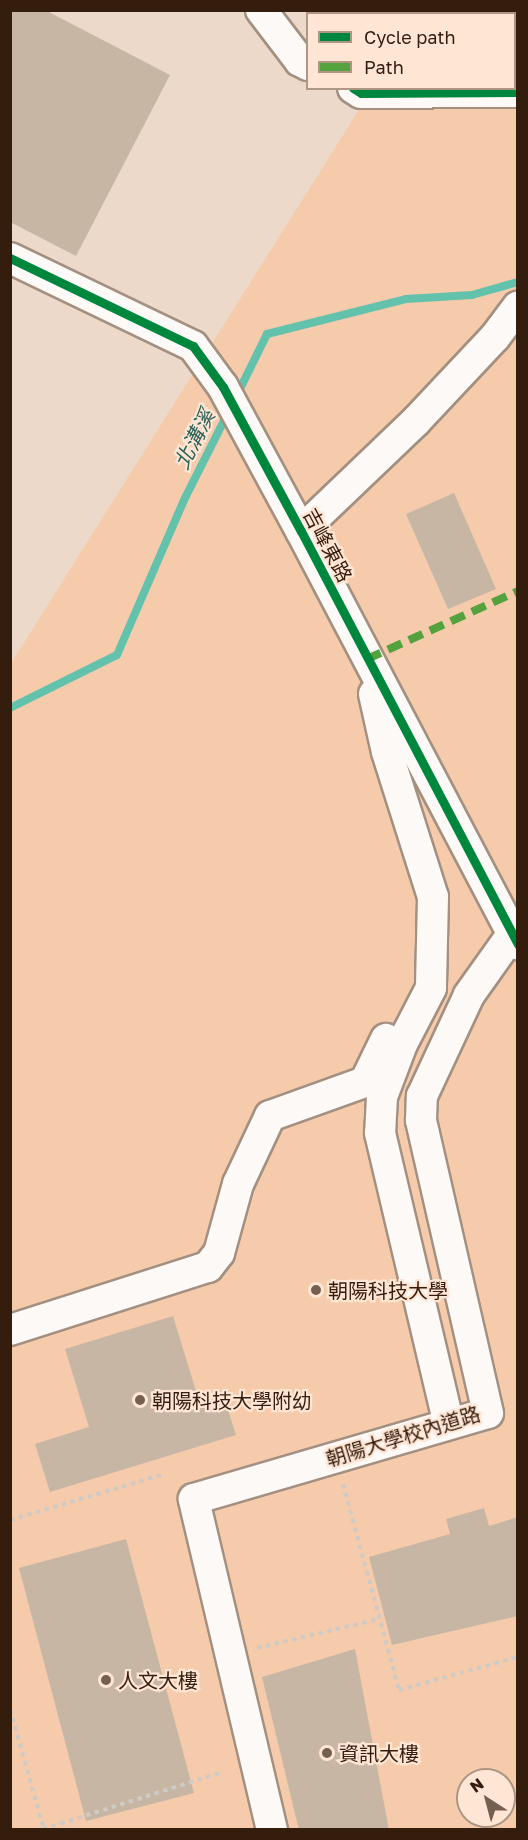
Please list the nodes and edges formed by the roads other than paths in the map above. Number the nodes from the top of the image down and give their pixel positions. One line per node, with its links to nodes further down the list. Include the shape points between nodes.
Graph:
1 (261, 10): 2 (street)
2 (306, 64)
3 (357, 90): 4 (street)
4 (509, 92)
5 (10, 258): 7 (street, 吉峰東路, via 193,346 223,387)
6 (518, 307): 7 (street, via 416,421)
7 (301, 531): 8 (street, 吉峰東路)
8 (367, 659): 9 (street, via 387,752); 10 (street, 吉峰東路, via 485,877)
9 (433, 903): 11 (street, via 428,954 365,1082 270,1116 238,1184 219,1252 208,1267); 12 (street, via 431,988 402,1044 382,1097 381,1133)
10 (514, 940): 12 (street, 朝陽大學校內道路, via 469,995 422,1096 421,1120 488,1413)
11 (10, 1330)
12 (449, 1424): 13 (street, 朝陽大學校內道路, via 194,1499)
13 (272, 1830)

